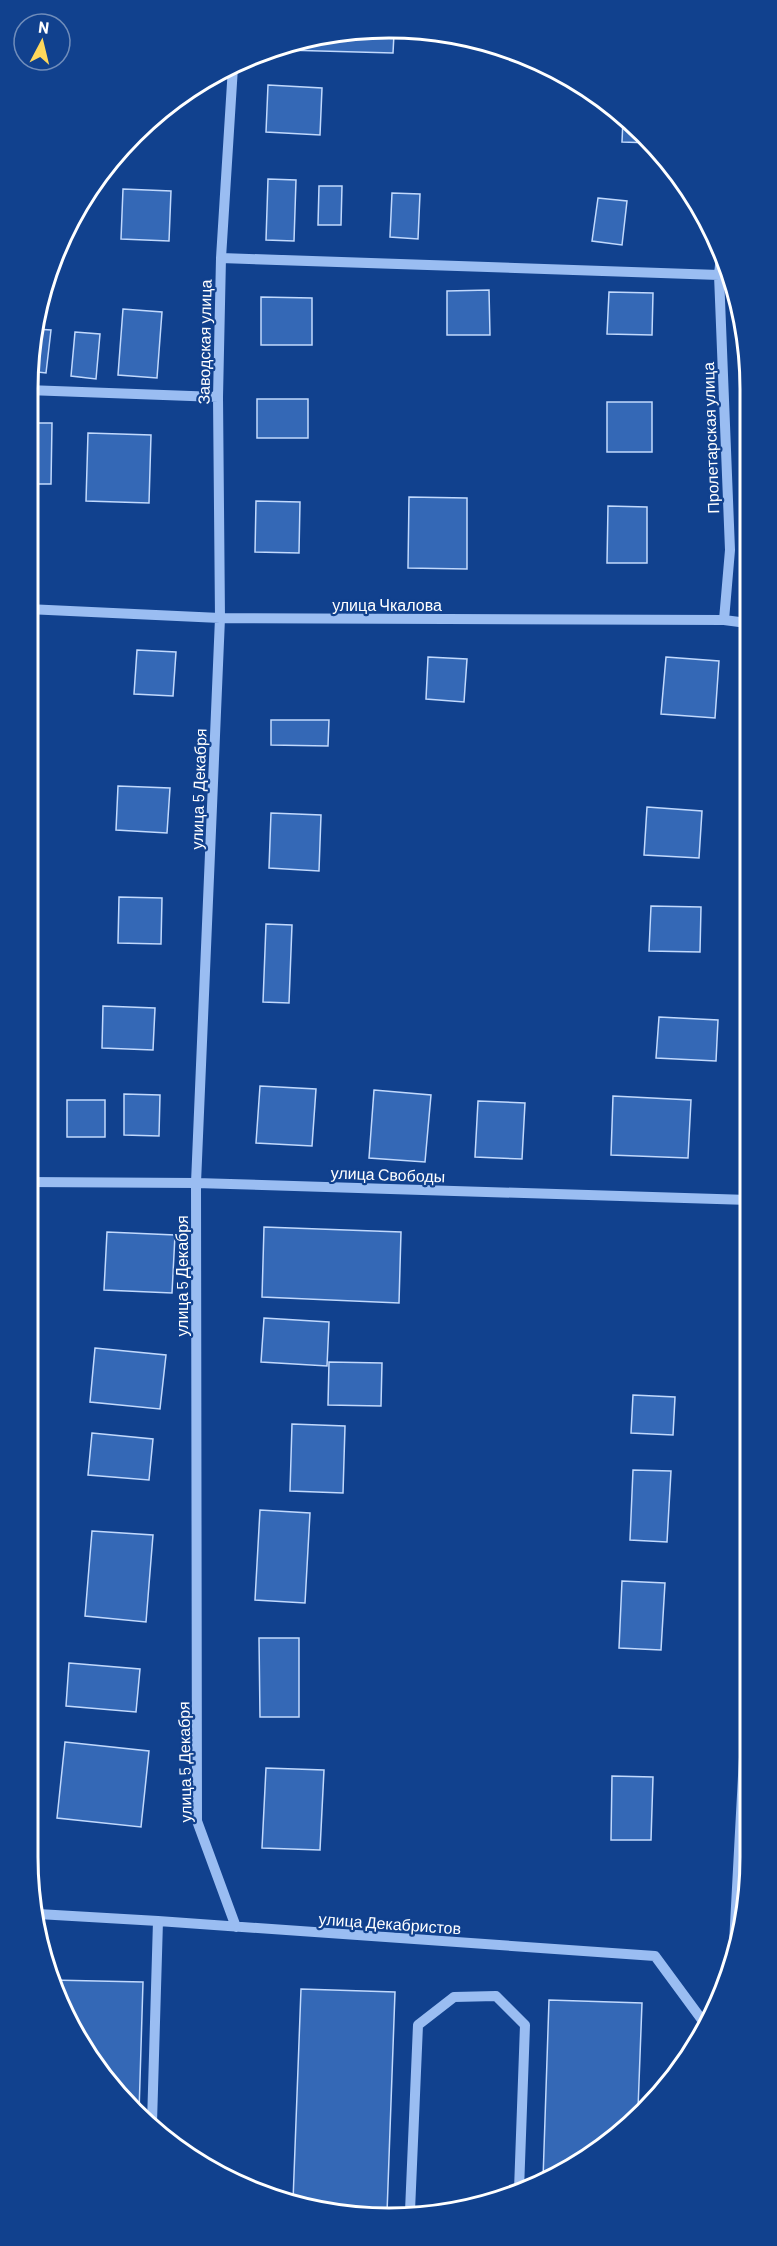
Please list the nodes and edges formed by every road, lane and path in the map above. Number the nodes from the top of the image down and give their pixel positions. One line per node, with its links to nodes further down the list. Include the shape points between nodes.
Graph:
1 (233, 74): 2 (street, Заводская улица)
2 (221, 258): 3 (street); 5 (street, Заводская улица)
3 (720, 275): 8 (street, Пролетарская улица, via 730,550)
4 (38, 390): 5 (street)
5 (218, 397): 7 (street, Заводская улица)
6 (38, 610): 7 (street, улица Чкалова)
7 (220, 618): 8 (street, улица Чкалова); 11 (street, улица 5 Декабря)
8 (724, 620): 9 (street, улица Чкалова)
9 (740, 622)
10 (38, 1182): 11 (street, улица Свободы)
11 (196, 1183): 12 (street, улица Свободы); 17 (street, улица 5 Декабря, via 197,1821)
12 (740, 1200)
13 (740, 1832): 14 (street)
14 (736, 1901)
15 (42, 1914): 16 (street, улица Декабристов)
16 (158, 1921): 17 (street, улица Декабристов); 19 (street)
17 (236, 1927): 18 (street, улица Декабристов, via 655,1956)
18 (700, 2018)
19 (152, 2117)
20 (519, 2183): 21 (street, via 525,2025 496,1995 454,1997 418,2025)
21 (410, 2208)

